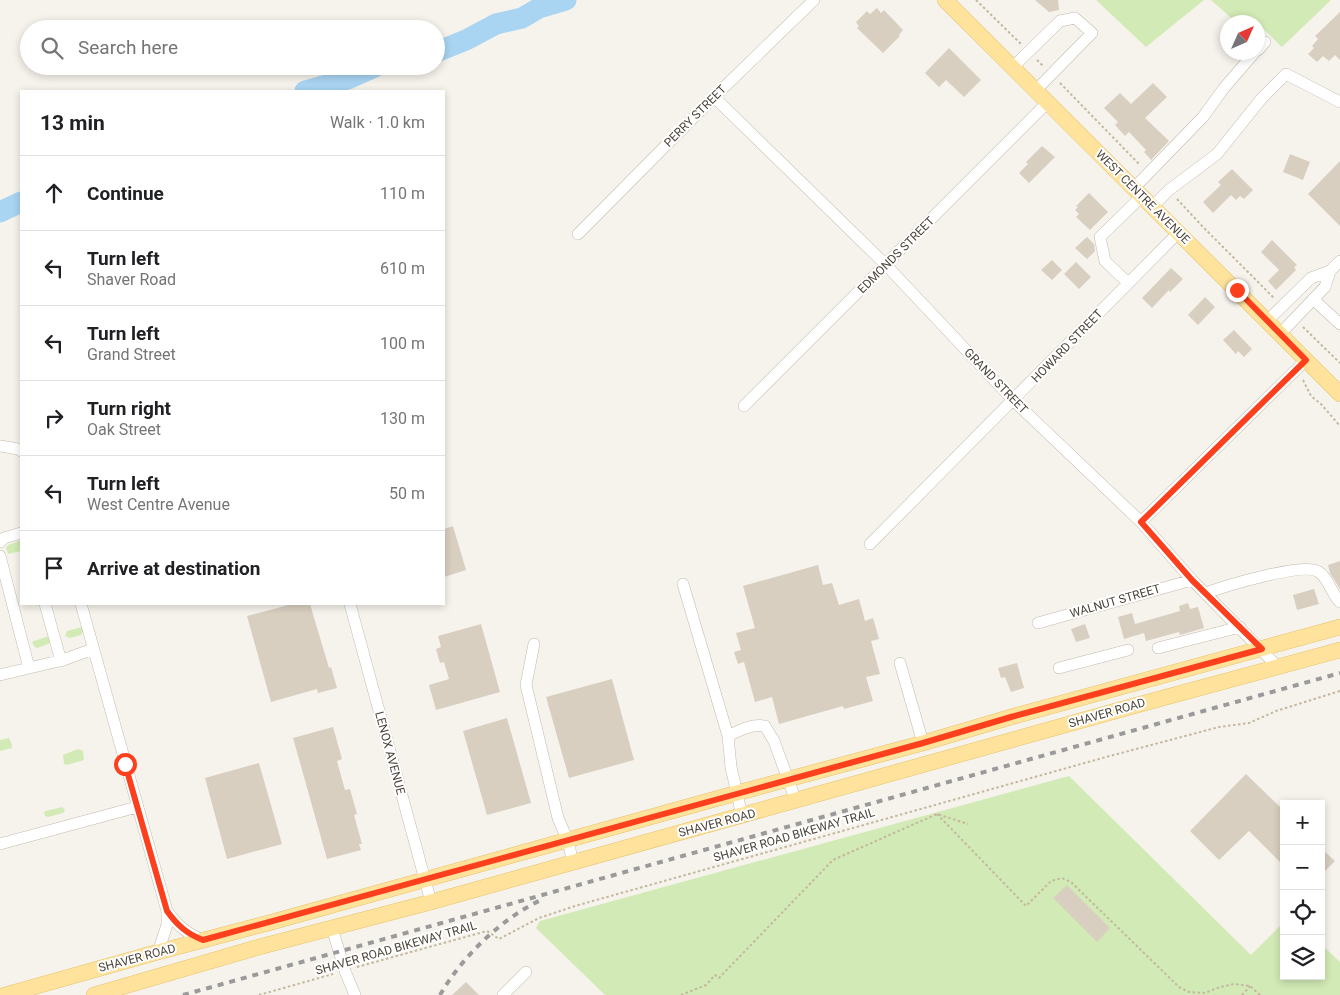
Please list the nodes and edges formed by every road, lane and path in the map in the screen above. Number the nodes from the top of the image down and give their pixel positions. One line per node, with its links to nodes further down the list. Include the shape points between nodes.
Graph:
1 (814, 0): 6 (street, PERRY STREET)
2 (945, 0): 4 (main road, WEST CENTRE AVENUE)
3 (1248, 60): 9 (street)
4 (1013, 67): 5 (main road, WEST CENTRE AVENUE); 5 (street, via 1060,21 1075,18 1092,33)
5 (1036, 90): 7 (main road, WEST CENTRE AVENUE)
6 (714, 96): 11 (street, PERRY STREET); 13 (street, GRAND STREET)
7 (1048, 102): 9 (main road, WEST CENTRE AVENUE); 13 (street, EDMONDS STREET)
8 (1340, 102): 9 (street, via 1286,74 1217,154 1169,190)
9 (1143, 197): 10 (main road, WEST CENTRE AVENUE); 15 (street, via 1100,237 1105,260)
10 (1178, 232): 15 (street, HOWARD STREET); 17 (main road, WEST CENTRE AVENUE)
11 (578, 234)
12 (1340, 261): 14 (street)
13 (886, 265): 23 (street, GRAND STREET); 24 (street, EDMONDS STREET)
14 (1330, 271): 16 (street, via 1324,288); 17 (street, via 1311,278)
15 (1128, 284): 23 (street, HOWARD STREET)
16 (1313, 299): 18 (street); 19 (street)
17 (1267, 321): 19 (main road, WEST CENTRE AVENUE)
18 (1340, 324)
19 (1280, 334): 20 (main road, WEST CENTRE AVENUE)
20 (1306, 360): 21 (street); 22 (main road, WEST CENTRE AVENUE)
21 (1295, 371): 25 (path, via 1311,396); 28 (street)
22 (1340, 394)
23 (1013, 400): 28 (street, GRAND STREET); 31 (street, HOWARD STREET)
24 (744, 406)
25 (1340, 426)
26 (0, 446): 27 (street)
27 (20, 450)
28 (1141, 522): 33 (street, GRAND STREET)
29 (20, 533): 30 (street)
30 (0, 542)
31 (870, 544)
32 (0, 556): 52 (street)
33 (1192, 580): 35 (street, GRAND STREET); 40 (street, WALNUT STREET)
34 (683, 584): 56 (street)
35 (1206, 593): 36 (street, via 1301,569 1317,571); 41 (street, GRAND STREET)
36 (1340, 602)
37 (45, 605): 49 (street)
38 (81, 605): 45 (street)
39 (350, 605): 68 (street, LENOX AVENUE)
40 (1038, 623)
41 (1240, 626): 44 (street); 46 (street, GRAND STREET)
42 (1340, 627): 46 (main road, SHAVER ROAD)
43 (534, 644): 65 (street, via 526,684 558,818)
44 (1158, 648)
45 (93, 649): 49 (street); 61 (street)
46 (1262, 649): 51 (street, GRAND STREET); 57 (main road, SHAVER ROAD)
47 (1128, 650): 53 (street)
48 (1340, 650): 51 (main road, SHAVER ROAD)
49 (61, 661): 52 (street)
50 (900, 662): 57 (street)
51 (1278, 666): 60 (main road, SHAVER ROAD)
52 (29, 668): 54 (street)
53 (1059, 668)
54 (0, 675)
55 (1340, 691): 74 (path, SHAVER ROAD BIKEWAY TRAIL, via 1249,723 1219,727 1106,757 575,906 539,918 499,939 486,932)
56 (728, 736): 58 (street, via 741,729 765,726); 59 (street)
57 (923, 743): 58 (main road, SHAVER ROAD)
58 (788, 779): 59 (main road, SHAVER ROAD); 60 (street)
59 (737, 793): 63 (street); 65 (main road, SHAVER ROAD)
60 (796, 801): 63 (main road, SHAVER ROAD)
61 (137, 807): 66 (street); 70 (street)
62 (937, 814): 64 (path); 76 (path, via 1026,906 1051,881 1062,878 1071,882 1178,986 1189,992 1205,994 1234,984); 82 (path, via 833,860 719,978 715,975 706,985)
63 (742, 816): 67 (main road, SHAVER ROAD)
64 (968, 824)
65 (568, 841): 67 (street); 68 (main road, SHAVER ROAD)
66 (0, 844)
67 (573, 862): 69 (main road, SHAVER ROAD)
68 (425, 879): 69 (street, LENOX AVENUE); 72 (main road, SHAVER ROAD)
69 (431, 902): 71 (main road, SHAVER ROAD)
70 (167, 911): 72 (street, via 191,936); 73 (street, via 167,925)
71 (332, 928): 74 (street); 78 (main road, SHAVER ROAD)
72 (203, 940): 73 (main road, SHAVER ROAD)
73 (158, 952): 77 (main road, SHAVER ROAD)
74 (345, 971): 79 (path, SHAVER ROAD BIKEWAY TRAIL); 80 (street)
75 (526, 972): 81 (street)
76 (1250, 986): 83 (path); 84 (path)
77 (5, 995)
78 (94, 995)
79 (259, 995)
80 (355, 995)
81 (503, 995)
82 (681, 995)
83 (1242, 995)
84 (1260, 995)

